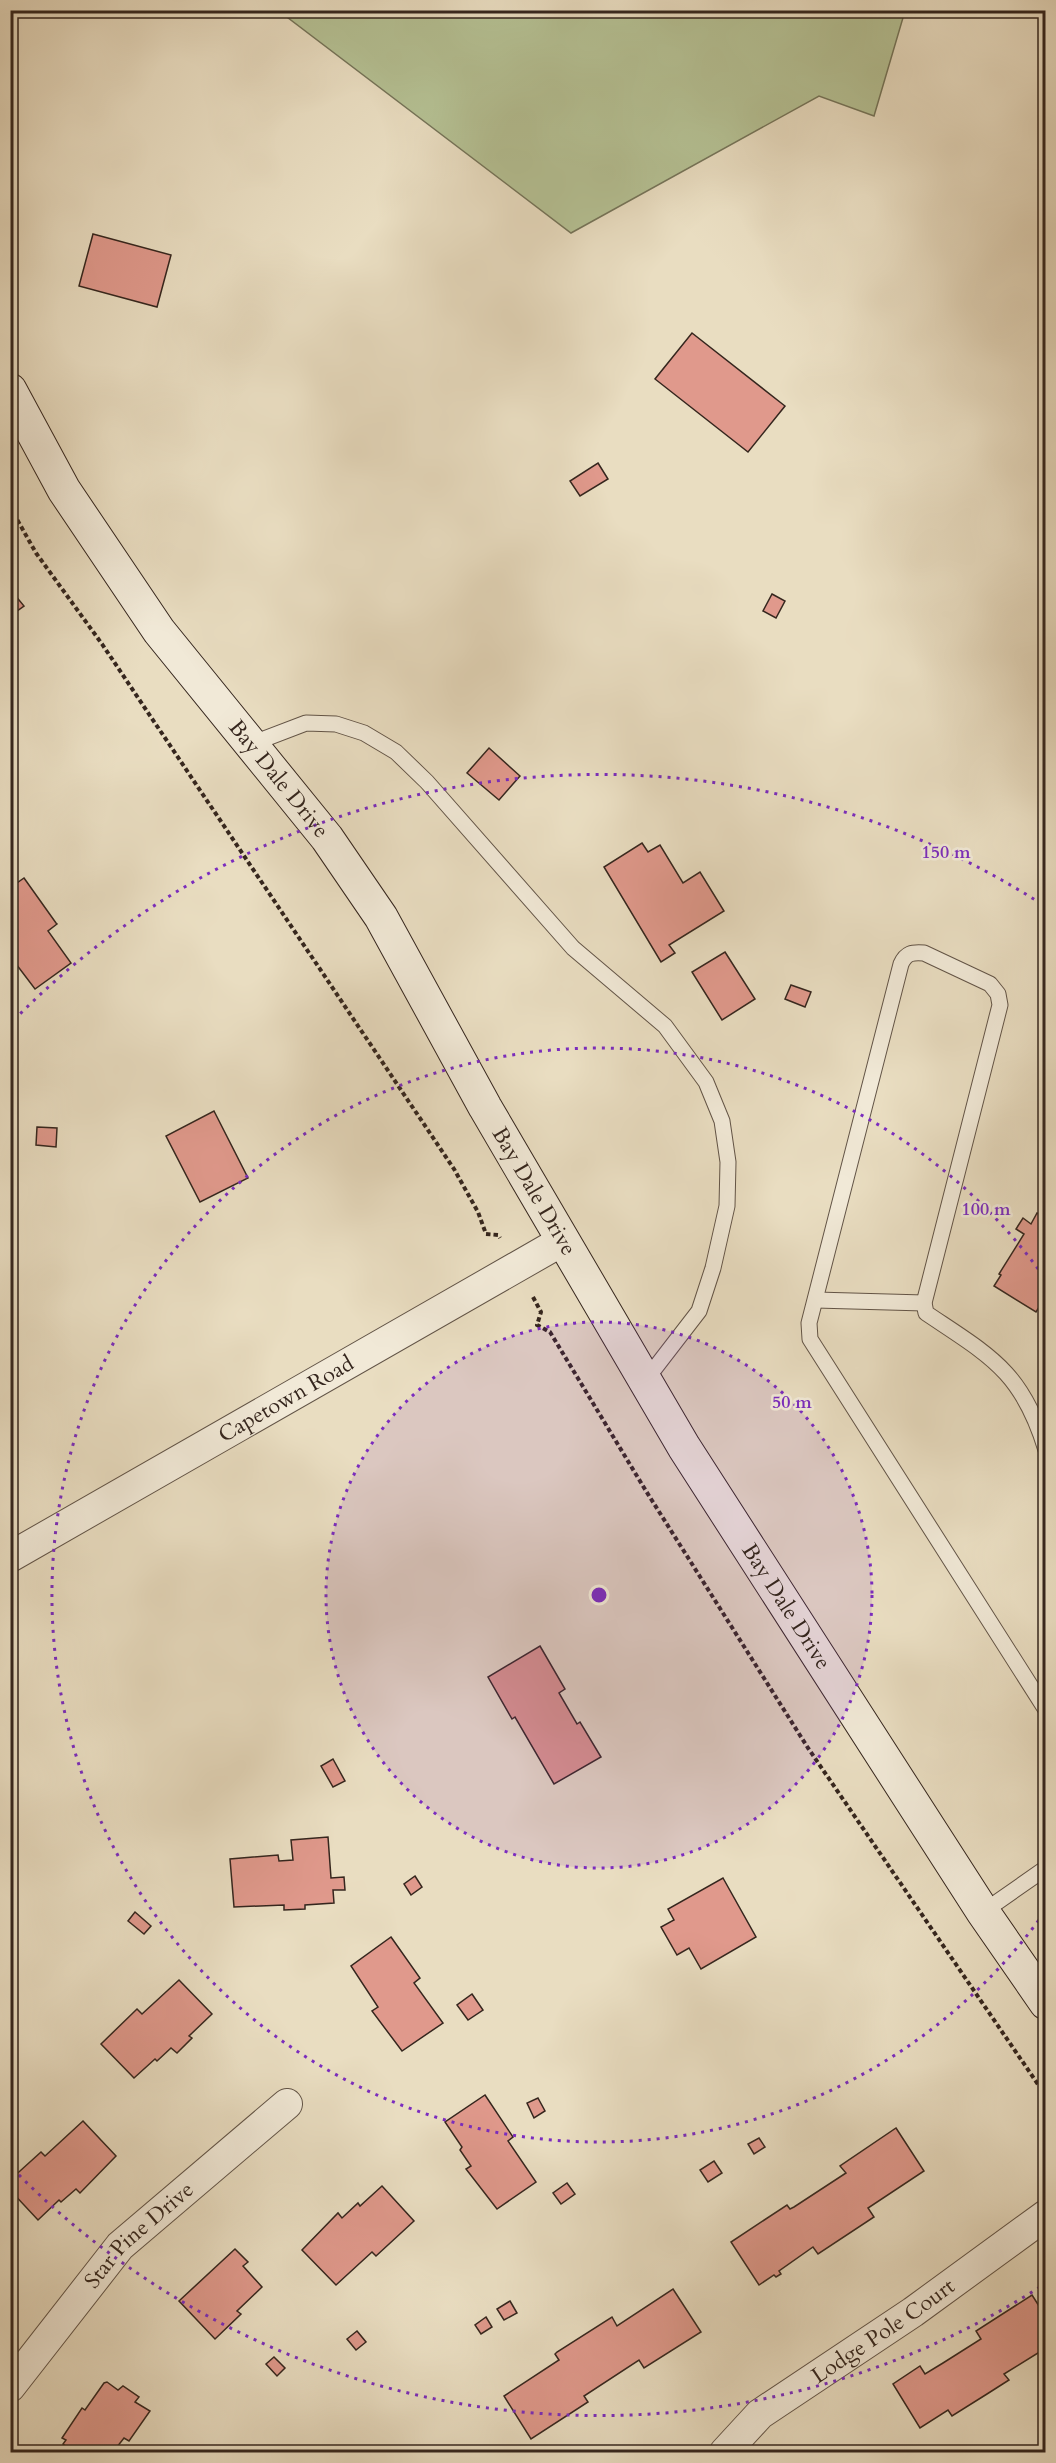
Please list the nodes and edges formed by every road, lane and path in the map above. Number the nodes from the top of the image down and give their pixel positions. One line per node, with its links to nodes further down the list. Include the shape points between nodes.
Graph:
1 (10, 390): 2 (street, Bay Dale Drive, via 94,538 159,631)
2 (251, 744): 3 (street, Bay Dale Drive, via 327,838 381,917); 6 (lane, via 306,723 336,724 364,733 396,752 428,782 573,948 665,1026 706,1082 722,1121 728,1162 727,1206 699,1311)
3 (562, 1241): 6 (street, Bay Dale Drive); 8 (street, Capetown Road)
4 (816, 1300): 5 (lane); 5 (lane, via 901,964 913,952 924,953 990,984 1000,1005); 9 (lane, via 809,1323 810,1339)
5 (924, 1303): 7 (lane, via 926,1313 973,1344 1011,1377 1028,1402)
6 (645, 1381): 11 (street, Bay Dale Drive)
7 (1046, 1450)
8 (10, 1557)
9 (1046, 1710)
10 (1046, 1868): 11 (lane)
11 (983, 1912): 12 (street, Bay Dale Drive)
12 (1046, 2003)
13 (287, 2104): 15 (street, Star Pine Drive, via 120,2246)
14 (1046, 2215): 16 (street, Lodge Pole Court, via 913,2312 760,2414)
15 (10, 2387)
16 (724, 2452)

